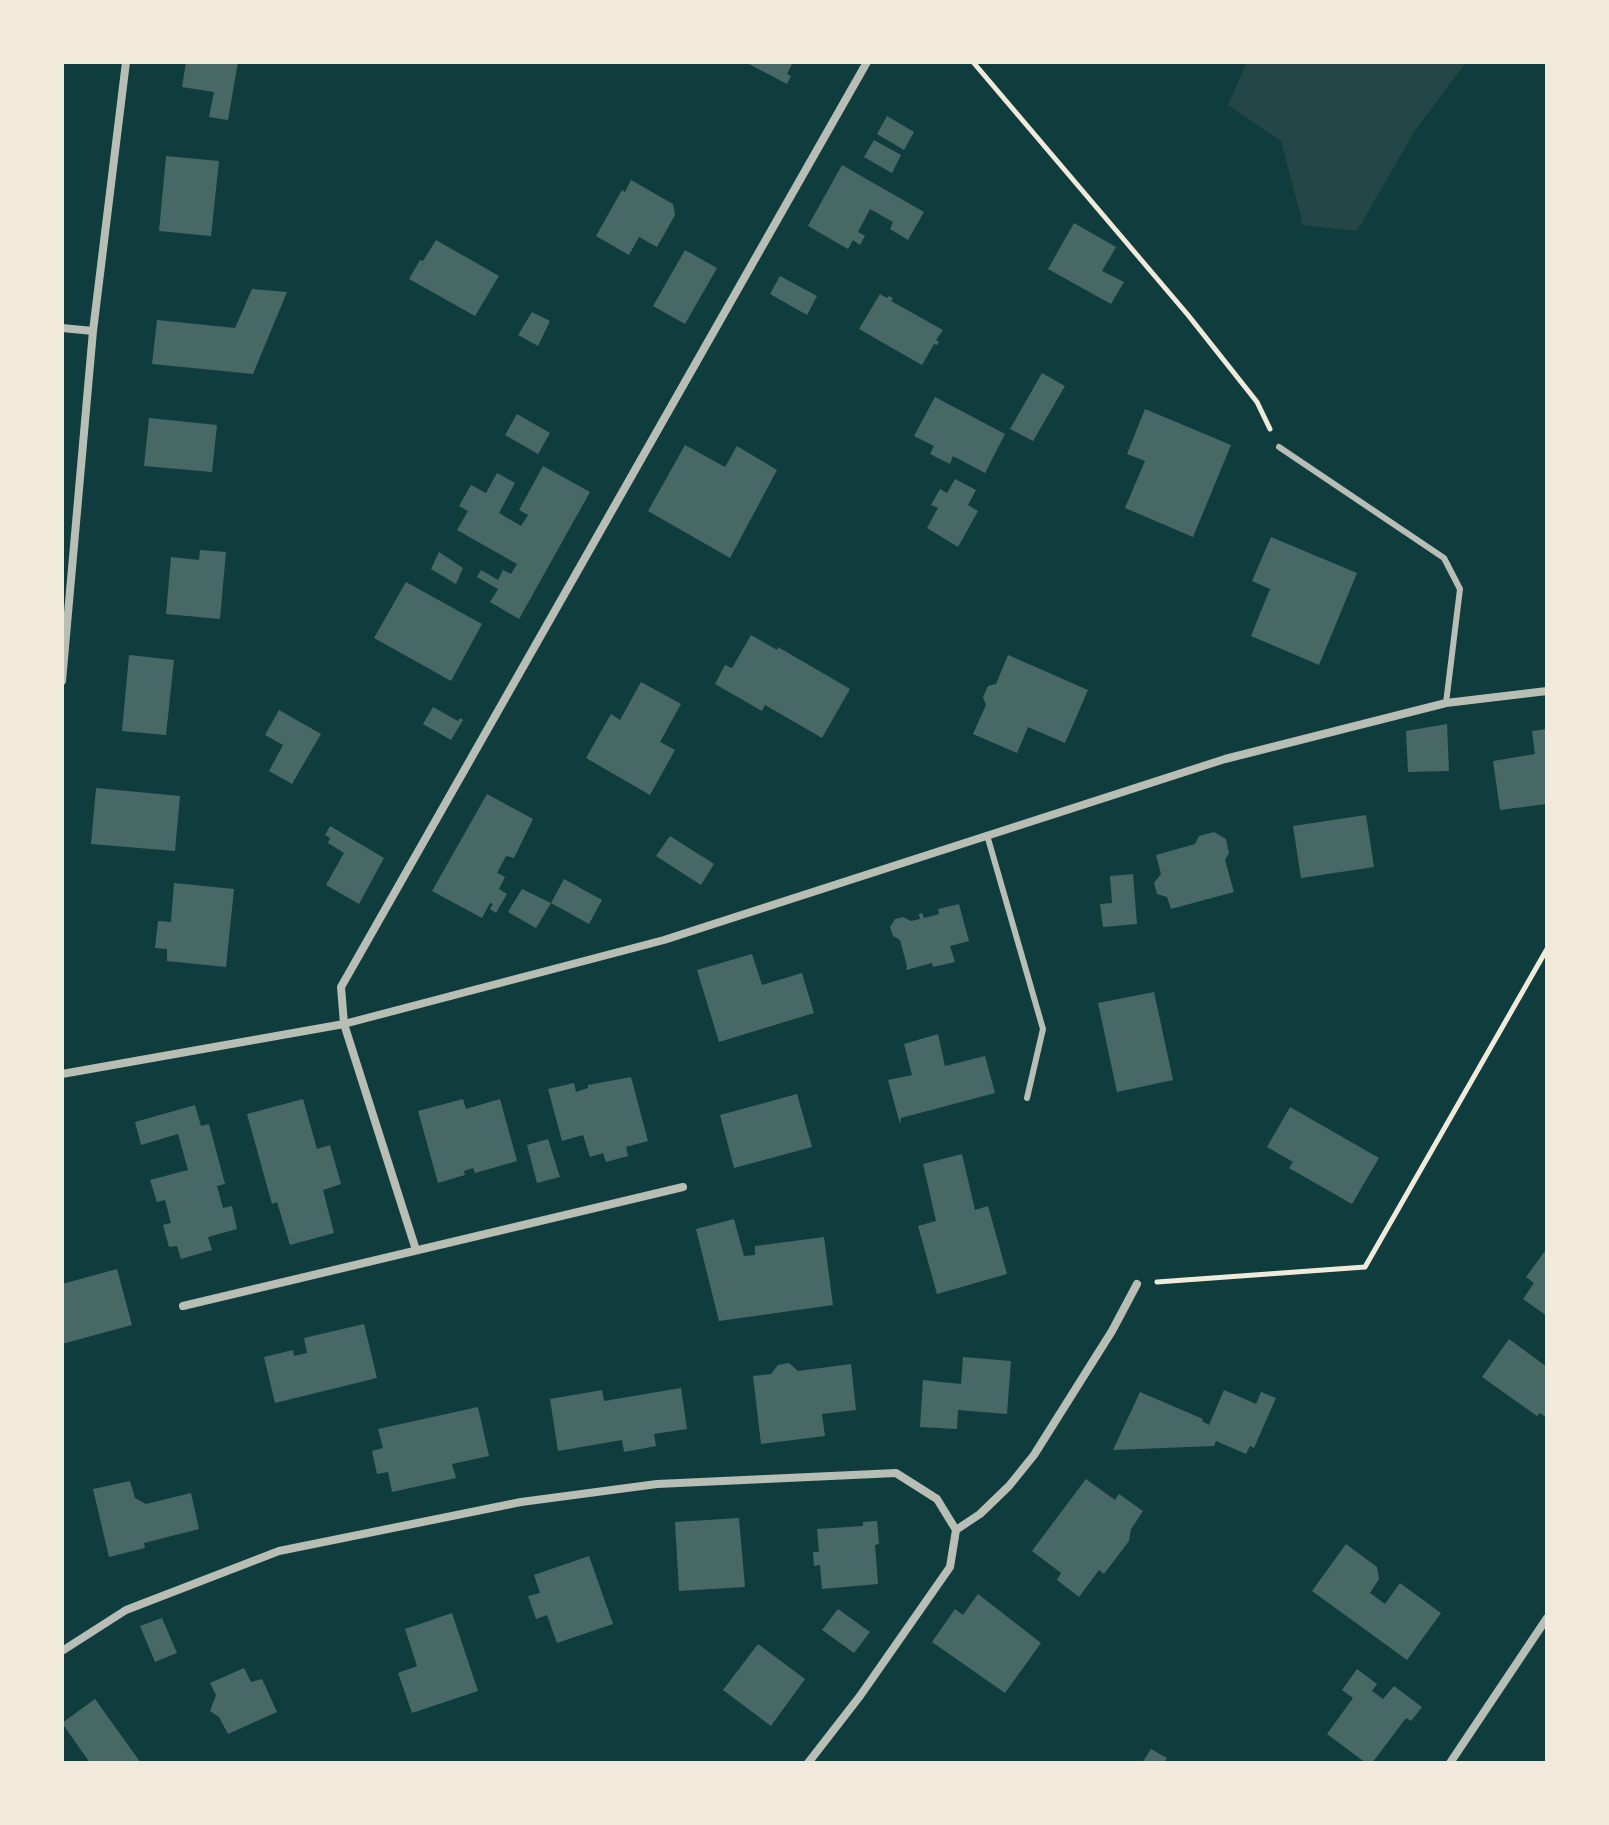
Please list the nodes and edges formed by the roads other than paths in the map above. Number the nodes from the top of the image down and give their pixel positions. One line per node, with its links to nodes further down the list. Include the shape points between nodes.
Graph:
1 (126, 62): 4 (street)
2 (867, 62): 10 (street, via 341,987)
3 (62, 328): 4 (street)
4 (93, 331): 6 (street)
5 (1279, 447): 8 (lane, via 1444,558 1460,589)
6 (62, 681)
7 (1547, 691): 8 (street)
8 (1446, 703): 9 (street, via 1225,759)
9 (987, 835): 10 (street, via 664,940); 12 (lane, via 1043,1029)
10 (344, 1024): 11 (street); 14 (street)
11 (62, 1074)
12 (1027, 1098)
13 (683, 1187): 14 (street)
14 (416, 1250): 16 (street)
15 (1137, 1284): 17 (street, via 1034,1455 980,1514)
16 (183, 1306)
17 (956, 1530): 19 (street, via 937,1499 896,1473 657,1484 521,1502 279,1551 126,1610); 20 (street, via 950,1567)
18 (1547, 1618): 21 (street)
19 (62, 1651)
20 (808, 1763)
21 (1450, 1763)

